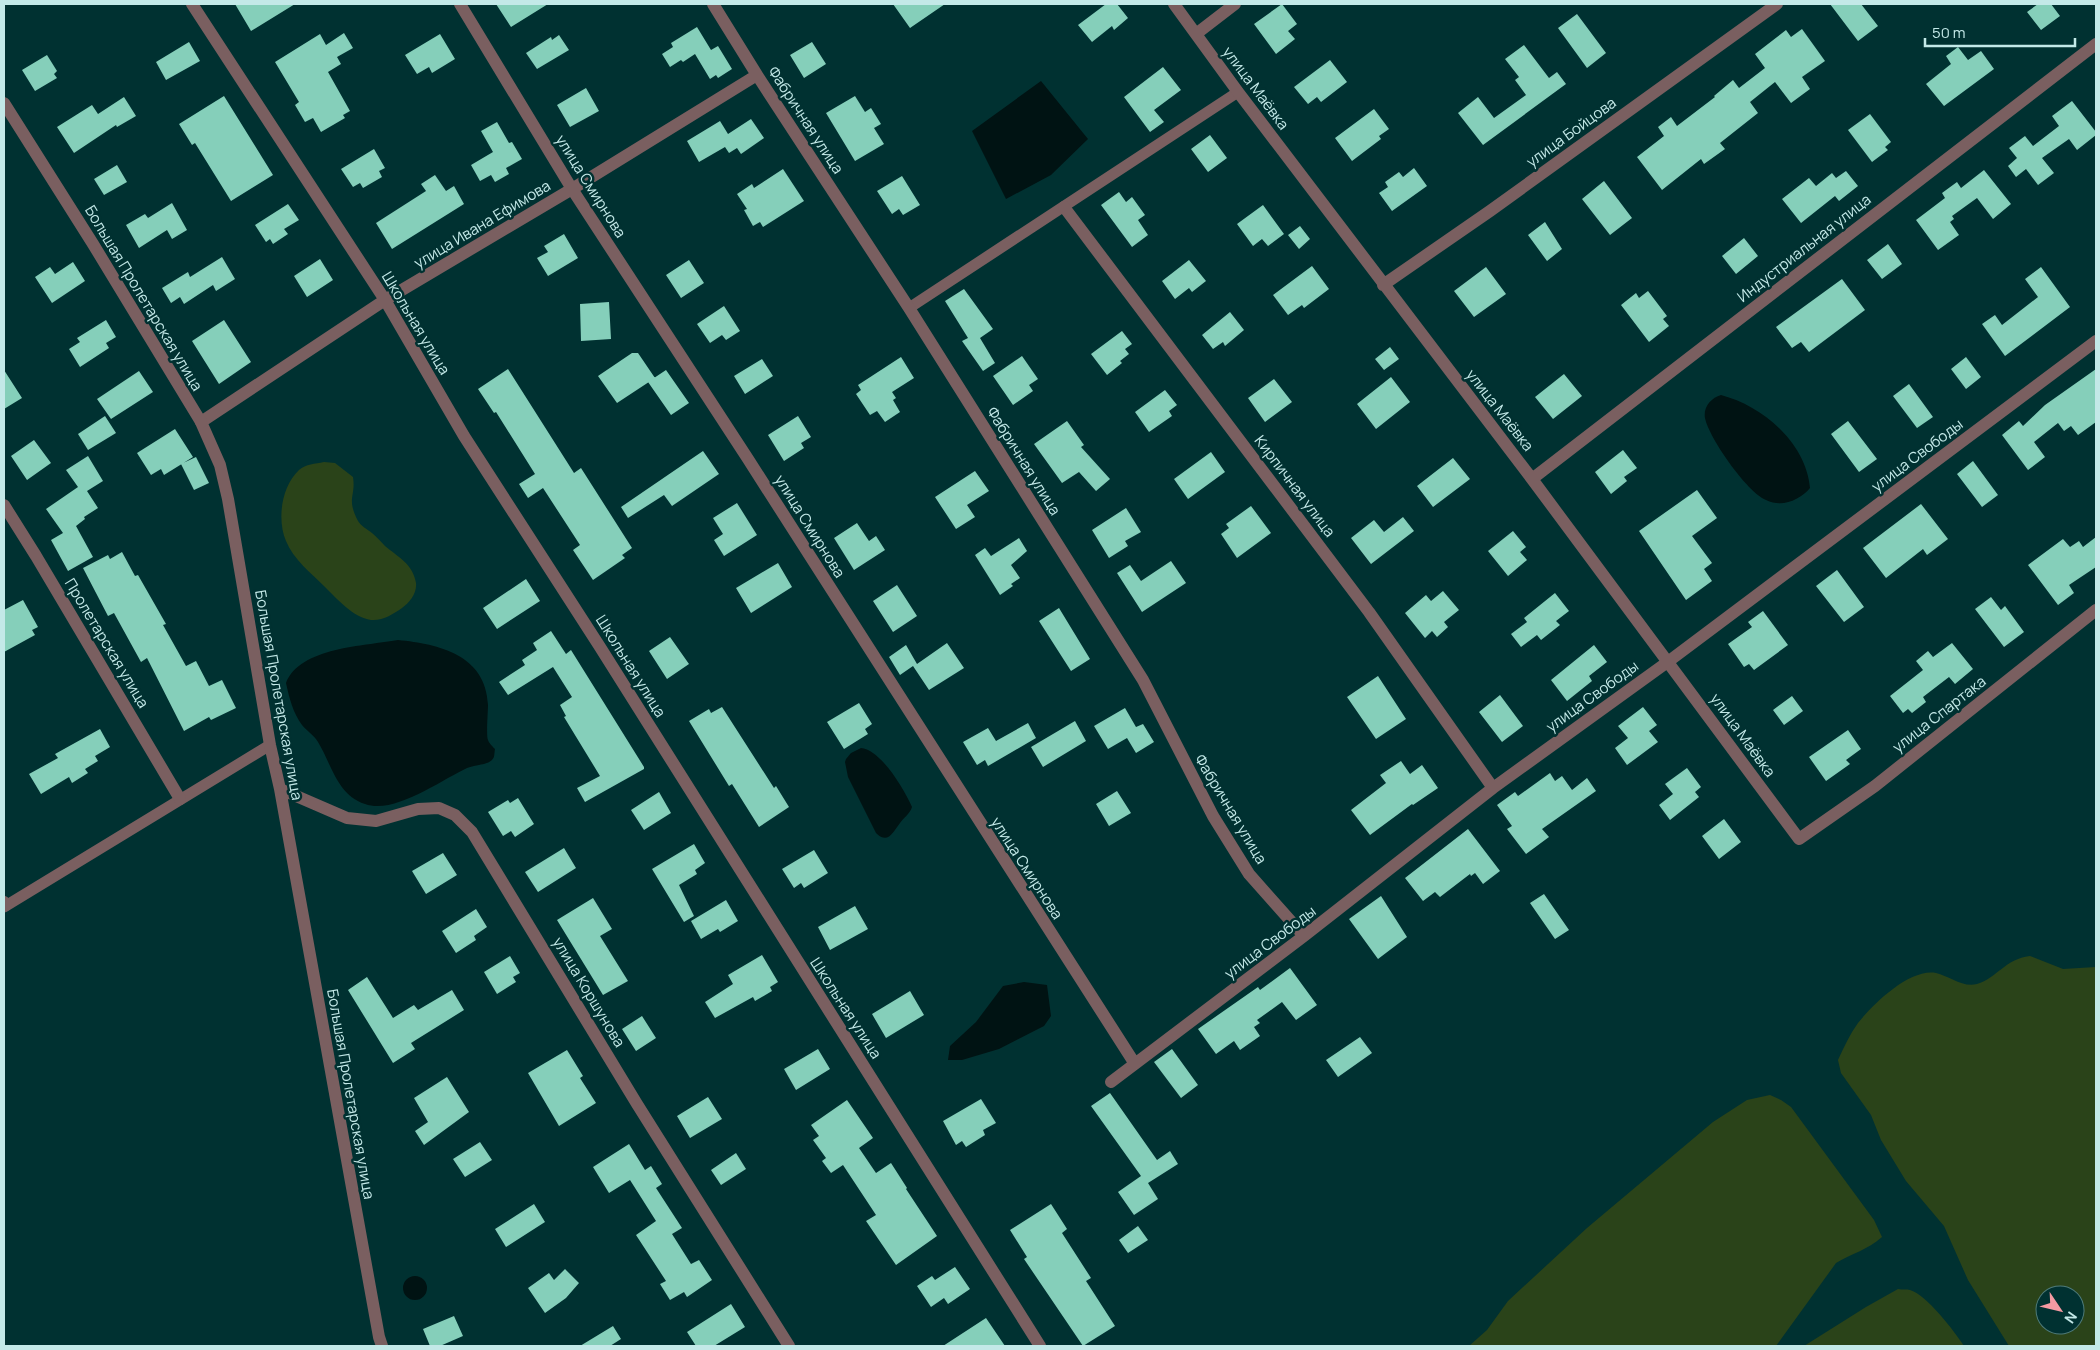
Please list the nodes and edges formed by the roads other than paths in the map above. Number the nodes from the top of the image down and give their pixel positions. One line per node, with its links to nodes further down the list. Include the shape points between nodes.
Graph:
1 (192, 4): 15 (street, Школьная улица)
2 (460, 4): 12 (street, улица Смирнова)
3 (713, 4): 9 (street, Фабричная улица)
4 (1174, 4): 7 (street, улица Маёвка)
5 (1235, 4): 7 (street)
6 (1777, 4): 14 (street, улица Бойцова)
7 (1196, 34): 10 (street, улица Маёвка)
8 (2096, 44): 19 (street, Индустриальная улица)
9 (757, 75): 12 (street, улица Ивана Ефимова); 16 (street, Фабричная улица)
10 (1238, 92): 13 (lane); 14 (street, улица Маёвка)
11 (4, 103): 18 (street, Большая Пролетарская улица)
12 (572, 189): 15 (street, улица Ивана Ефимова); 30 (street, улица Смирнова)
13 (1064, 207): 16 (lane); 24 (street, Кирпичная улица, via 1363,604)
14 (1383, 284): 19 (street, улица Маёвка)
15 (385, 300): 18 (street, улица Ивана Ефимова); 34 (street, Школьная улица, via 464,436)
16 (909, 308): 29 (street, Фабричная улица, via 1143,680 1218,825 1250,874)
17 (2096, 341): 22 (street, улица Свободы)
18 (201, 422): 23 (street, Большая Пролетарская улица, via 220,465 228,500)
19 (1532, 479): 22 (street, улица Маёвка)
20 (4, 506): 26 (street, Пролетарская улица)
21 (2096, 610): 27 (street, улица Спартака, via 1875,786)
22 (1669, 661): 24 (street, улица Свободы); 27 (street, улица Маёвка)
23 (270, 745): 25 (street, Большая Пролетарская улица); 26 (lane)
24 (1493, 788): 29 (street, улица Свободы)
25 (280, 789): 32 (street, Большая Пролетарская улица); 33 (street, улица Коршунова, via 347,818 376,821 418,809 439,808 455,815 472,832)
26 (180, 799): 28 (lane)
27 (1799, 838)
28 (4, 905)
29 (1304, 936): 30 (street, улица Свободы)
30 (1135, 1064): 31 (street, улица Свободы)
31 (1111, 1082)
32 (382, 1346)
33 (789, 1346)
34 (1040, 1346)

